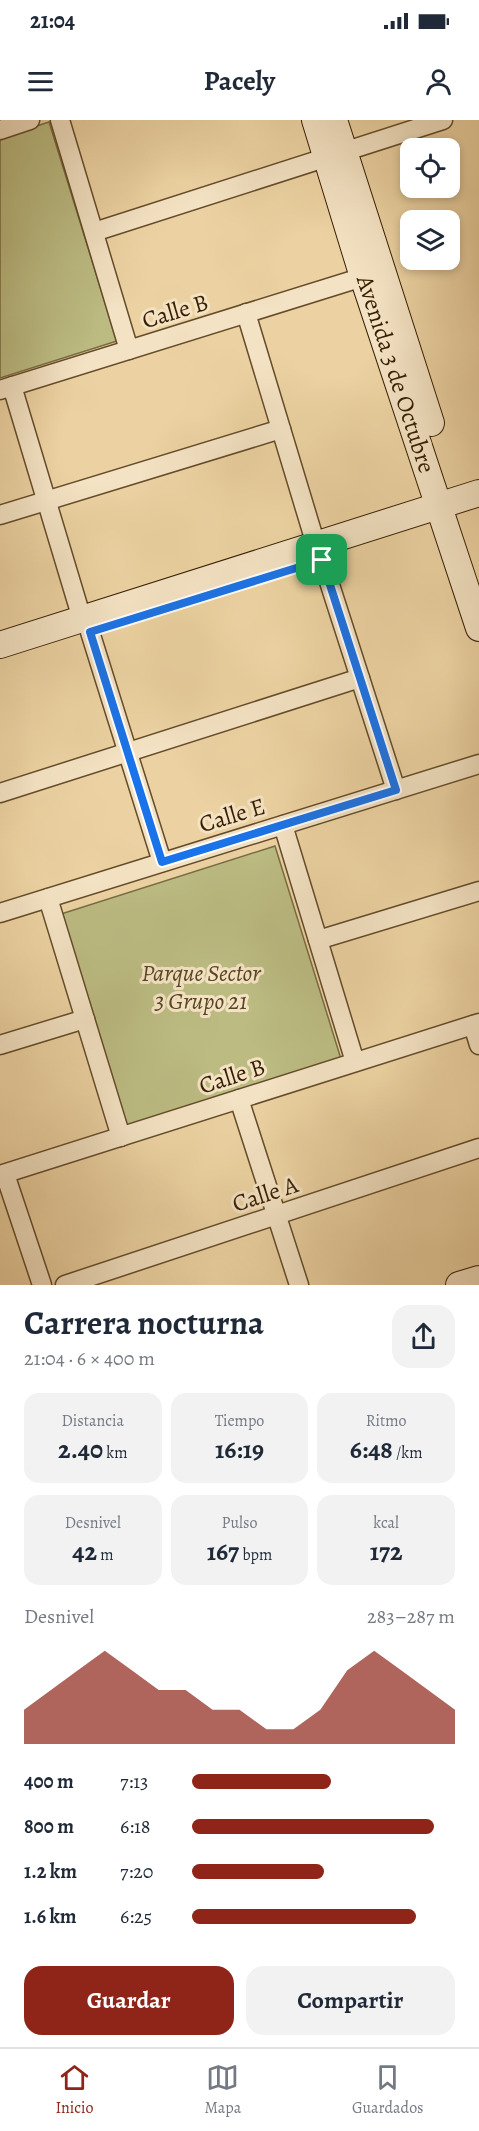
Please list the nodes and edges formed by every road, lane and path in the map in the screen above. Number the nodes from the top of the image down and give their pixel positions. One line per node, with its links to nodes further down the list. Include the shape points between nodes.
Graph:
1 (30, 120): 6 (street)
2 (60, 120): 8 (street)
3 (315, 120): 7 (street, Avenida 3 de Octubre)
4 (334, 120): 7 (street, Avenida 3 de Octubre)
5 (443, 120): 7 (street)
6 (0, 130)
7 (336, 154): 8 (street); 9 (street, Avenida 3 de Octubre); 15 (street, Avenida 3 de Octubre)
8 (94, 232): 11 (street)
9 (363, 277): 10 (street, Calle B); 15 (street, Avenida 3 de Octubre)
10 (246, 314): 11 (street, Calle B); 13 (street)
11 (129, 350): 12 (street, Calle B)
12 (6, 388): 14 (street)
13 (281, 429): 14 (street); 17 (street)
14 (46, 501): 16 (street); 19 (street)
15 (460, 507): 17 (street); 18 (street, Avenida 3 de Octubre); 20 (street, Avenida 3 de Octubre)
16 (0, 515)
17 (319, 553): 19 (street); 23 (street)
18 (479, 575)
19 (86, 626): 21 (street); 22 (street); 24 (street)
20 (479, 628)
21 (0, 645)
22 (0, 661)
23 (360, 678): 24 (street); 26 (street)
24 (128, 752): 27 (street); 29 (street)
25 (479, 764): 26 (street, Calle E)
26 (396, 790): 28 (street, Calle E)
27 (0, 793)
28 (283, 825): 29 (street, Calle E); 33 (street)
29 (162, 862): 31 (street, Calle E)
30 (479, 891): 33 (street)
31 (48, 898): 32 (street, Calle E); 34 (street)
32 (0, 913)
33 (318, 940): 38 (street)
34 (85, 1019): 36 (street); 40 (street)
35 (476, 1024): 37 (street); 38 (street, Calle B)
36 (0, 1045)
37 (479, 1045)
38 (355, 1062): 39 (street, Calle B)
39 (239, 1099): 40 (street, Calle B); 43 (street)
40 (121, 1137): 42 (street, Calle B)
41 (479, 1148): 43 (street, Calle A)
42 (3, 1175): 45 (street)
43 (277, 1215): 46 (street, Calle A); 47 (street)
44 (479, 1278): 48 (street)
45 (42, 1285)
46 (65, 1285)
47 (299, 1285)
48 (459, 1285)

